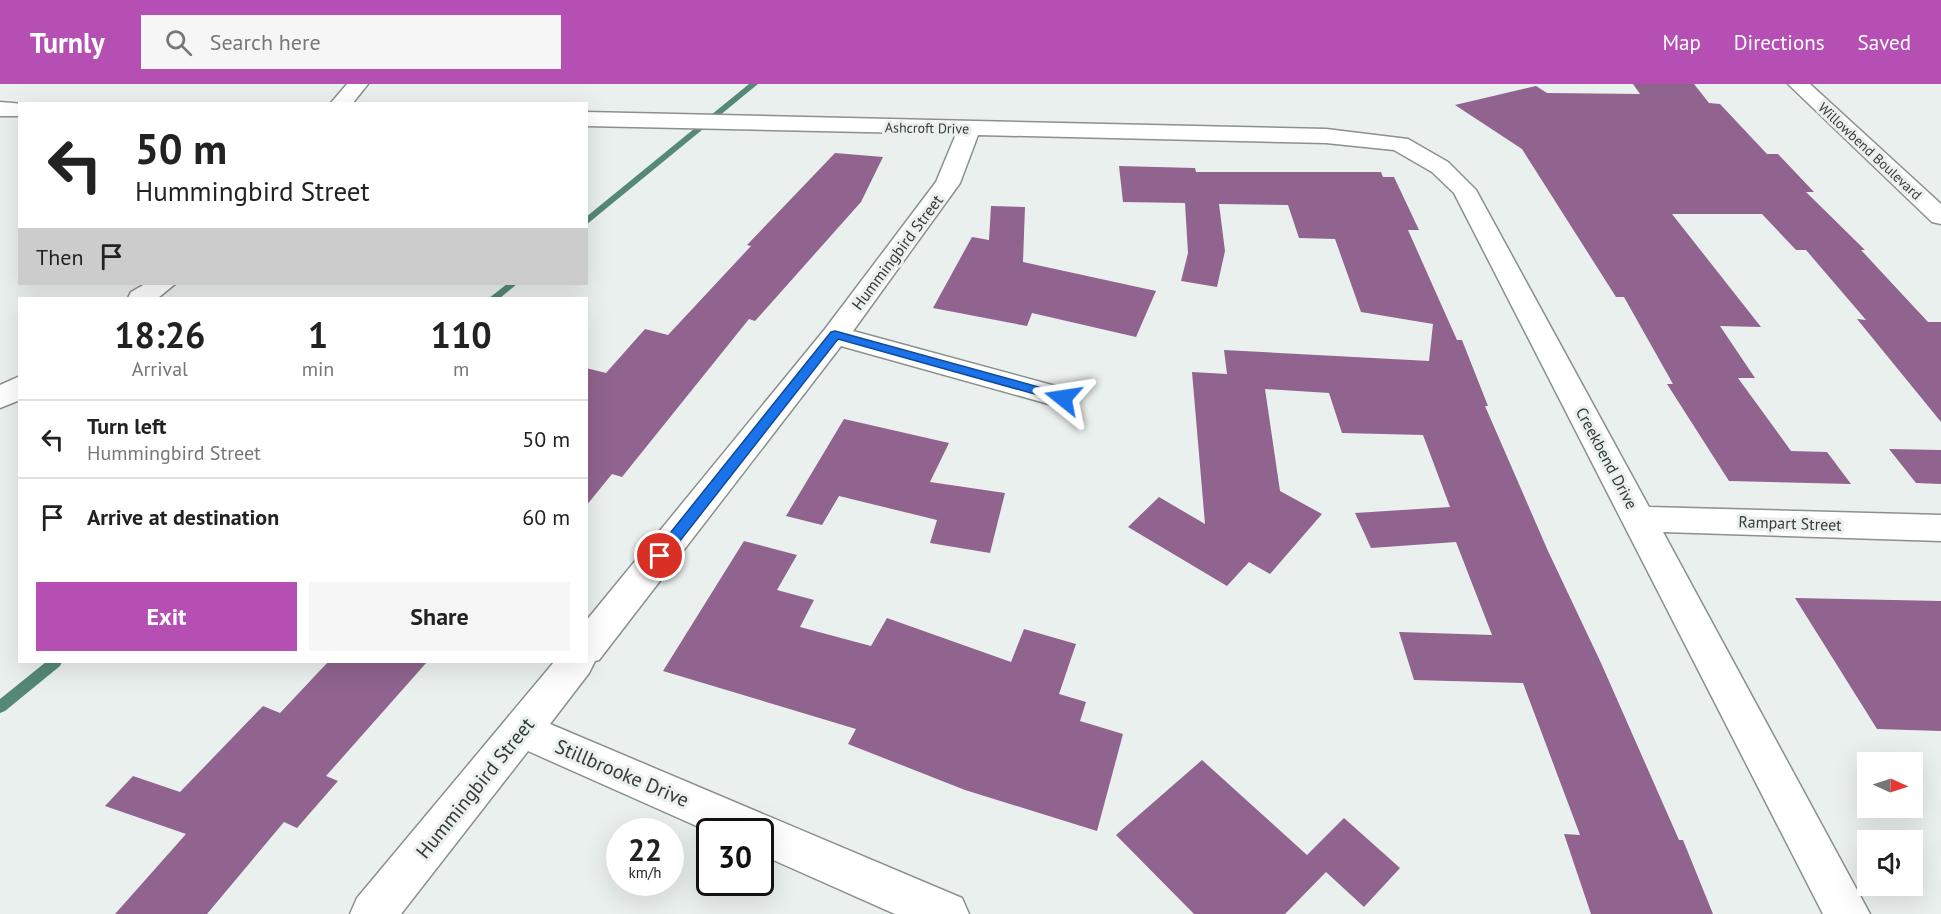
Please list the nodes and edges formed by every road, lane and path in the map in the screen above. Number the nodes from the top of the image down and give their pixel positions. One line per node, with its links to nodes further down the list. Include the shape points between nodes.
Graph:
1 (358, 84): 3 (street)
2 (1798, 84): 9 (street, Willowbend Boulevard)
3 (342, 102)
4 (0, 109): 5 (street)
5 (18, 109)
6 (588, 119): 7 (street, Ashcroft Drive)
7 (969, 129): 8 (street, Ashcroft Drive); 12 (street, Hummingbird Street, via 948,183)
8 (1268, 135): 18 (street, Creekbend Drive, via 1400,144 1440,167 1464,190)
9 (1941, 217)
10 (160, 285): 11 (street)
11 (142, 297)
12 (835, 335): 17 (street); 20 (street, Hummingbird Street)
13 (0, 371): 14 (street)
14 (18, 374)
15 (18, 387): 16 (street)
16 (0, 398)
17 (1063, 398)
18 (1639, 519): 19 (street, Rampart Street); 27 (street, Creekbend Drive)
19 (1941, 528)
20 (588, 646)
21 (575, 663): 22 (street, Hummingbird Street)
22 (522, 730): 23 (street, Stillbrooke Drive); 25 (street, Hummingbird Street)
23 (725, 818)
24 (774, 839): 26 (street)
25 (374, 914)
26 (946, 914)
27 (1847, 914)

